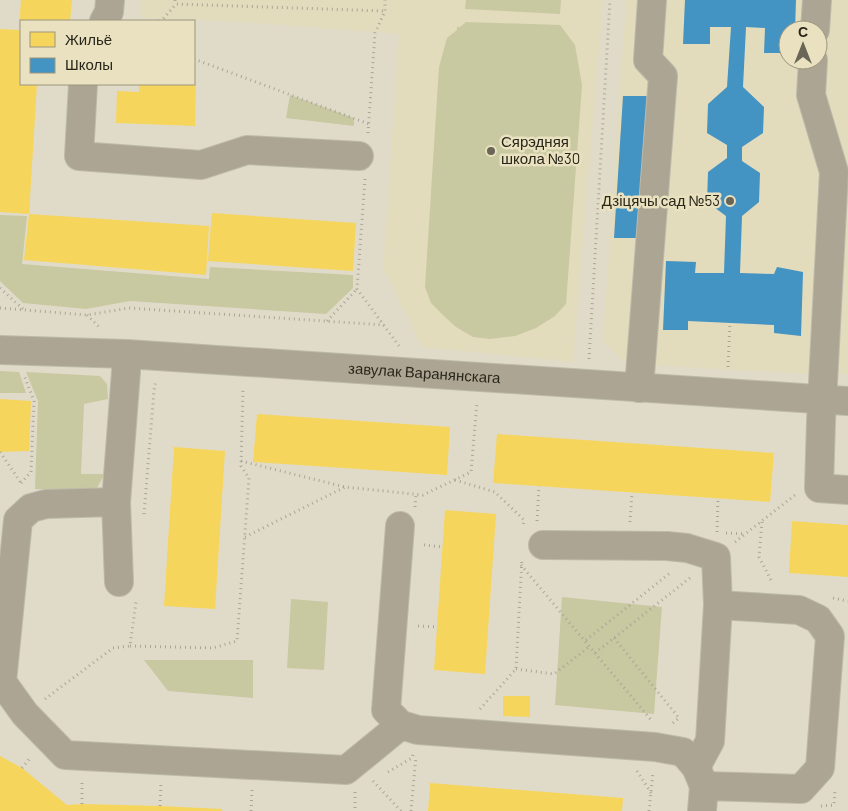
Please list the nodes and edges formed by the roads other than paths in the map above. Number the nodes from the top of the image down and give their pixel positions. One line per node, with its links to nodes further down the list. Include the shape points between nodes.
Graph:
1 (110, 0): 4 (street)
2 (652, 0): 11 (street, via 648,60 663,76)
3 (816, 0): 5 (street)
4 (105, 20)
5 (815, 20)
6 (812, 70): 12 (street, via 811,95 834,172)
7 (83, 85): 8 (street, via 79,156 200,165 247,150)
8 (364, 154)
9 (0, 350): 10 (street, завулак Варанянскага)
10 (127, 354): 11 (street, завулак Варанянскага); 14 (street)
11 (639, 388): 12 (street, завулак Варанянскага)
12 (835, 400): 13 (street, via 819,488)
13 (848, 490)
14 (116, 502): 17 (street); 19 (street, via 46,504 31,508 18,520 2,682 25,714 66,755 346,770)
15 (408, 520): 19 (street, via 386,710)
16 (531, 538): 18 (street, via 687,548 716,557)
17 (119, 582)
18 (718, 605): 20 (street, via 710,741); 20 (street, via 799,610 818,619 830,636 820,768 801,789)
19 (409, 728): 20 (street, via 659,740 683,752)
20 (701, 788)

